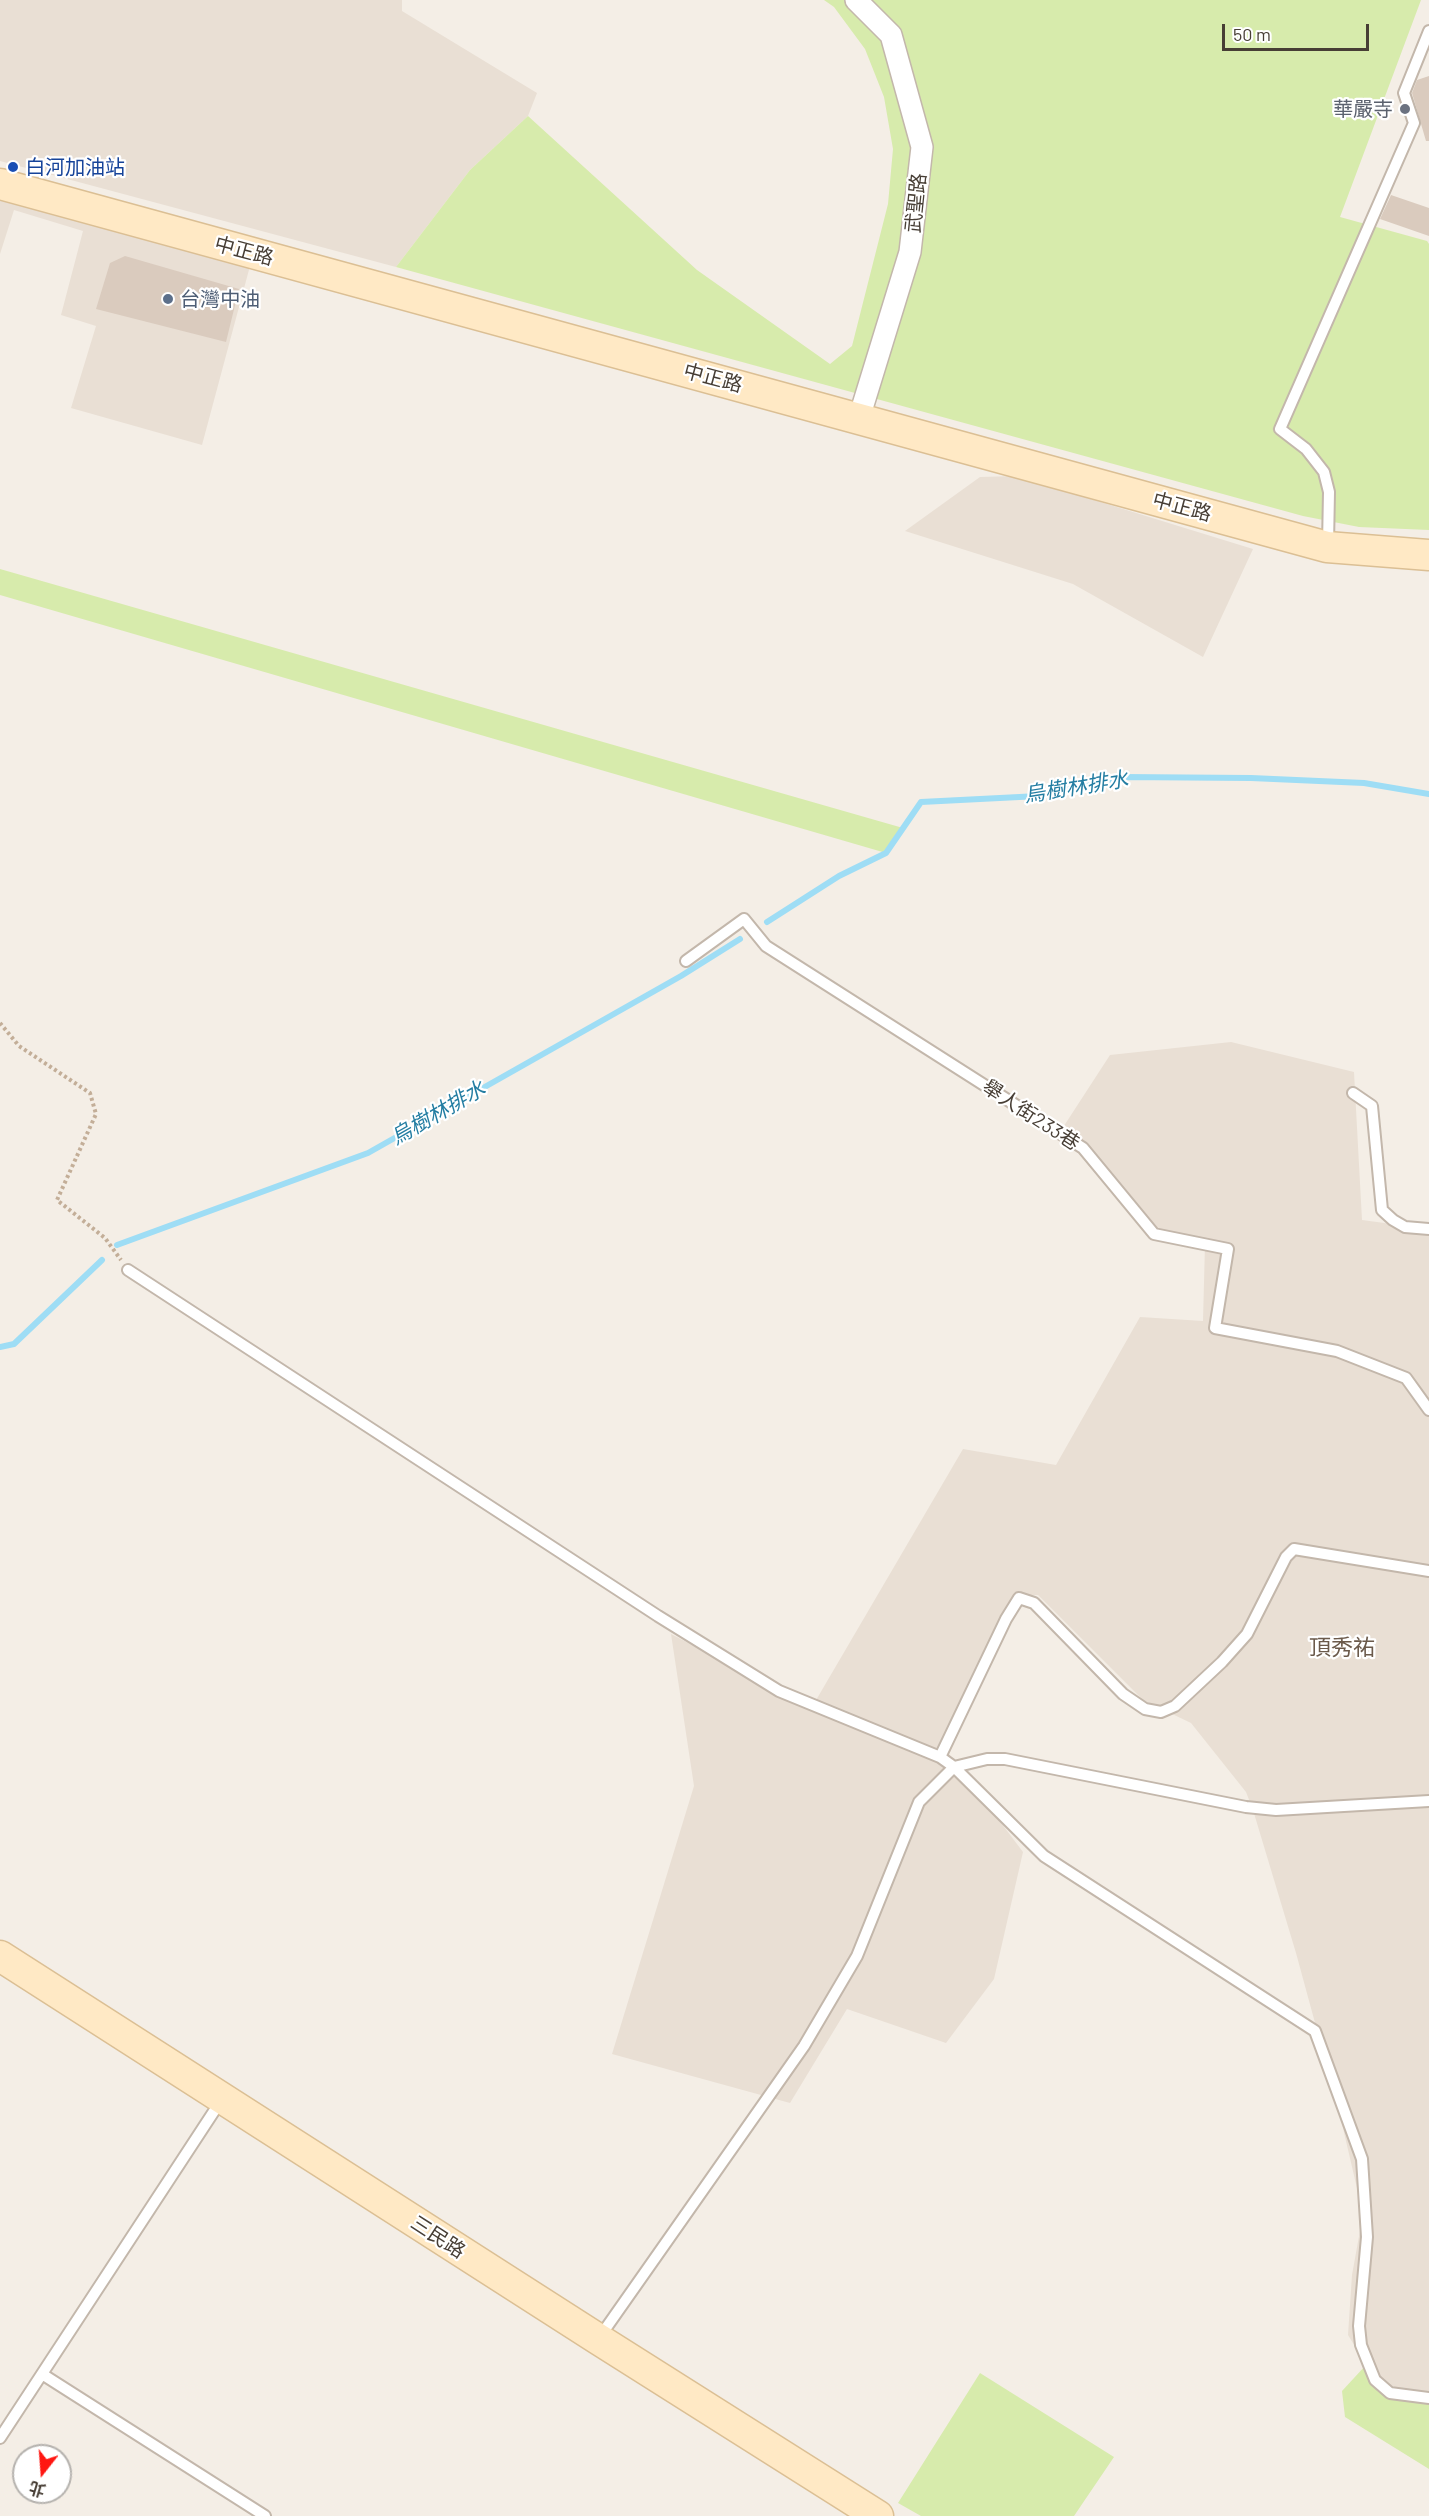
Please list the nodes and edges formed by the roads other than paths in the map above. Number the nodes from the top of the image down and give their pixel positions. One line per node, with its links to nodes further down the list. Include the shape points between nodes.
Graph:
1 (856, 0): 4 (street, 武聖路, via 891,35 922,147 910,252)
2 (1429, 31): 5 (lane, via 1404,93 1414,123 1280,429 1306,449 1324,472 1329,492)
3 (0, 184): 4 (main road, 中正路)
4 (859, 418): 5 (main road, 中正路)
5 (1328, 548): 6 (main road, 中正路)
6 (1429, 555)
7 (686, 961): 11 (lane, 舉人街233巷, via 744,919 766,946 1083,1148 1154,1234 1228,1250 1215,1328 1337,1351 1406,1378)
8 (1353, 1093): 9 (lane, via 1372,1106 1382,1210 1405,1227)
9 (1429, 1228)
10 (128, 1270): 13 (lane, via 778,1691)
11 (1429, 1410)
12 (1429, 1571): 13 (lane, via 1294,1549 1286,1557 1247,1634 1175,1706 1161,1712 1145,1709 1123,1694 1034,1603 1019,1598)
13 (940, 1758): 14 (lane)
14 (954, 1767): 15 (lane, via 1005,1759 1276,1810); 18 (lane, via 919,1802 856,1956 804,2046); 20 (lane, via 1044,1856 1315,2031 1362,2159 1367,2237 1359,2326 1361,2345 1375,2380 1390,2393)
15 (1429, 1801)
16 (0, 1956): 17 (main road, 三民路)
17 (222, 2099): 18 (main road, 三民路); 19 (lane)
18 (598, 2339): 23 (main road, 三民路)
19 (42, 2374): 21 (lane); 22 (lane)
20 (1429, 2398)
21 (0, 2438)
22 (266, 2516)
23 (878, 2516)

